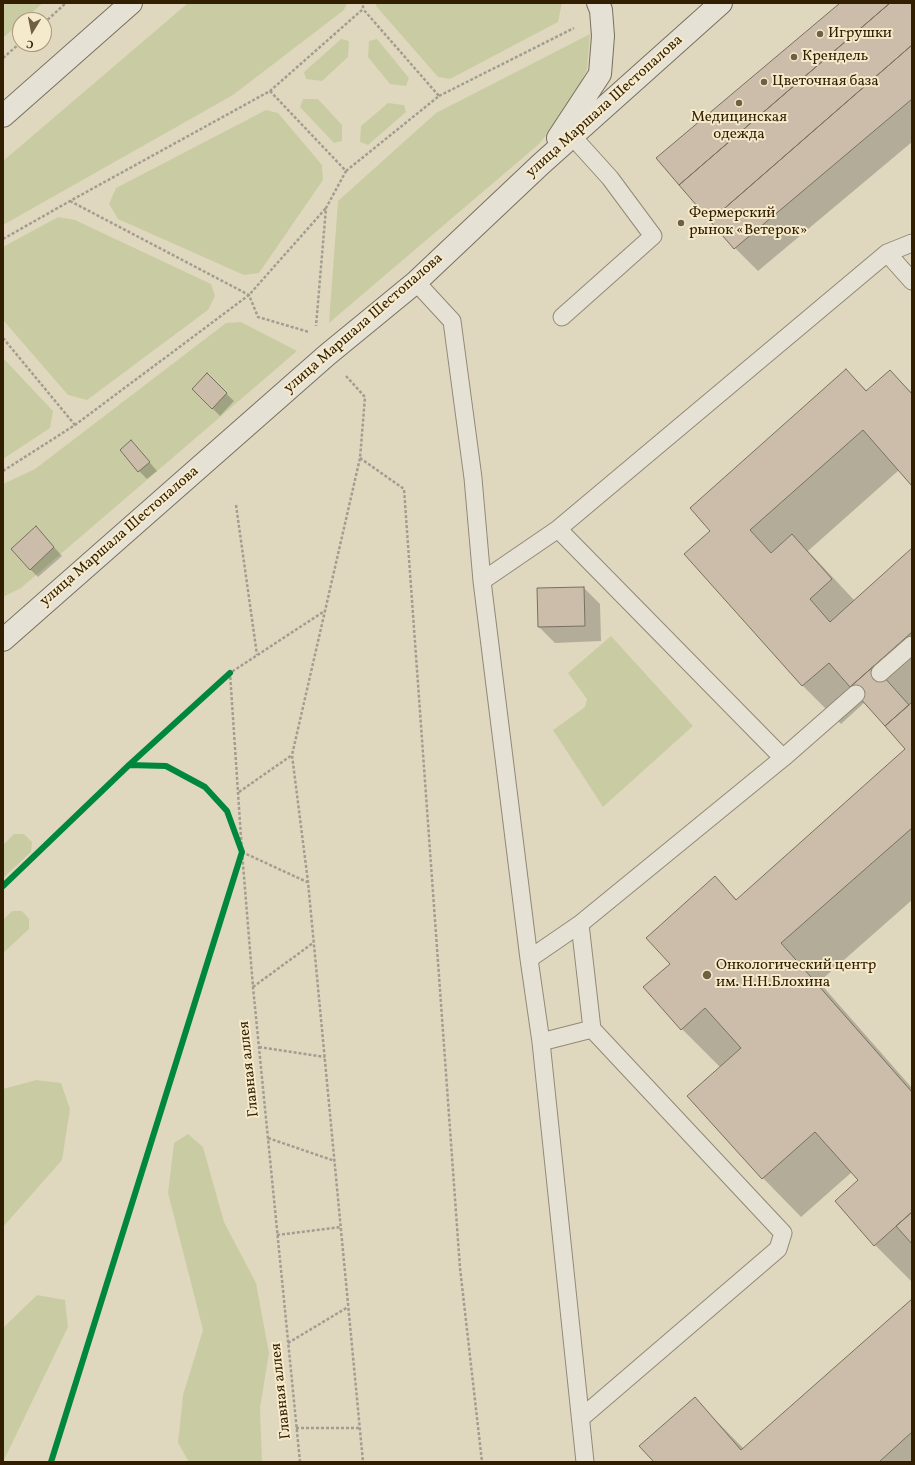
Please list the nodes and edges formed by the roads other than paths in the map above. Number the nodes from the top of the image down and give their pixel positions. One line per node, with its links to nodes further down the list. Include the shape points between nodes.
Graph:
1 (131, 3): 4 (main road)
2 (598, 3): 6 (main road, via 603,36 600,74)
3 (721, 3): 5 (main road, улица Маршала Шестопалова)
4 (3, 116)
5 (572, 136): 6 (main road, улица Маршала Шестопалова); 11 (lane, via 615,184 653,236)
6 (541, 164): 10 (main road, улица Маршала Шестопалова)
7 (912, 243): 8 (lane)
8 (887, 253): 9 (lane); 12 (lane)
9 (912, 281)
10 (416, 282): 13 (lane, via 452,321 473,478); 14 (main road, улица Маршала Шестопалова, via 327,355)
11 (562, 317)
12 (558, 529): 13 (lane); 20 (lane)
13 (482, 581): 22 (lane)
14 (37, 610): 15 (main road); 16 (main road, улица Маршала Шестопалова)
15 (3, 622)
16 (3, 640)
17 (912, 645): 18 (lane)
18 (880, 673)
19 (856, 694): 20 (lane)
20 (783, 758): 21 (lane)
21 (580, 924): 22 (lane); 23 (lane)
22 (529, 959): 24 (lane)
23 (592, 1029): 24 (lane); 25 (lane, via 783,1233 778,1249)
24 (541, 1042): 25 (lane)
25 (581, 1418): 26 (lane)
26 (585, 1462)

